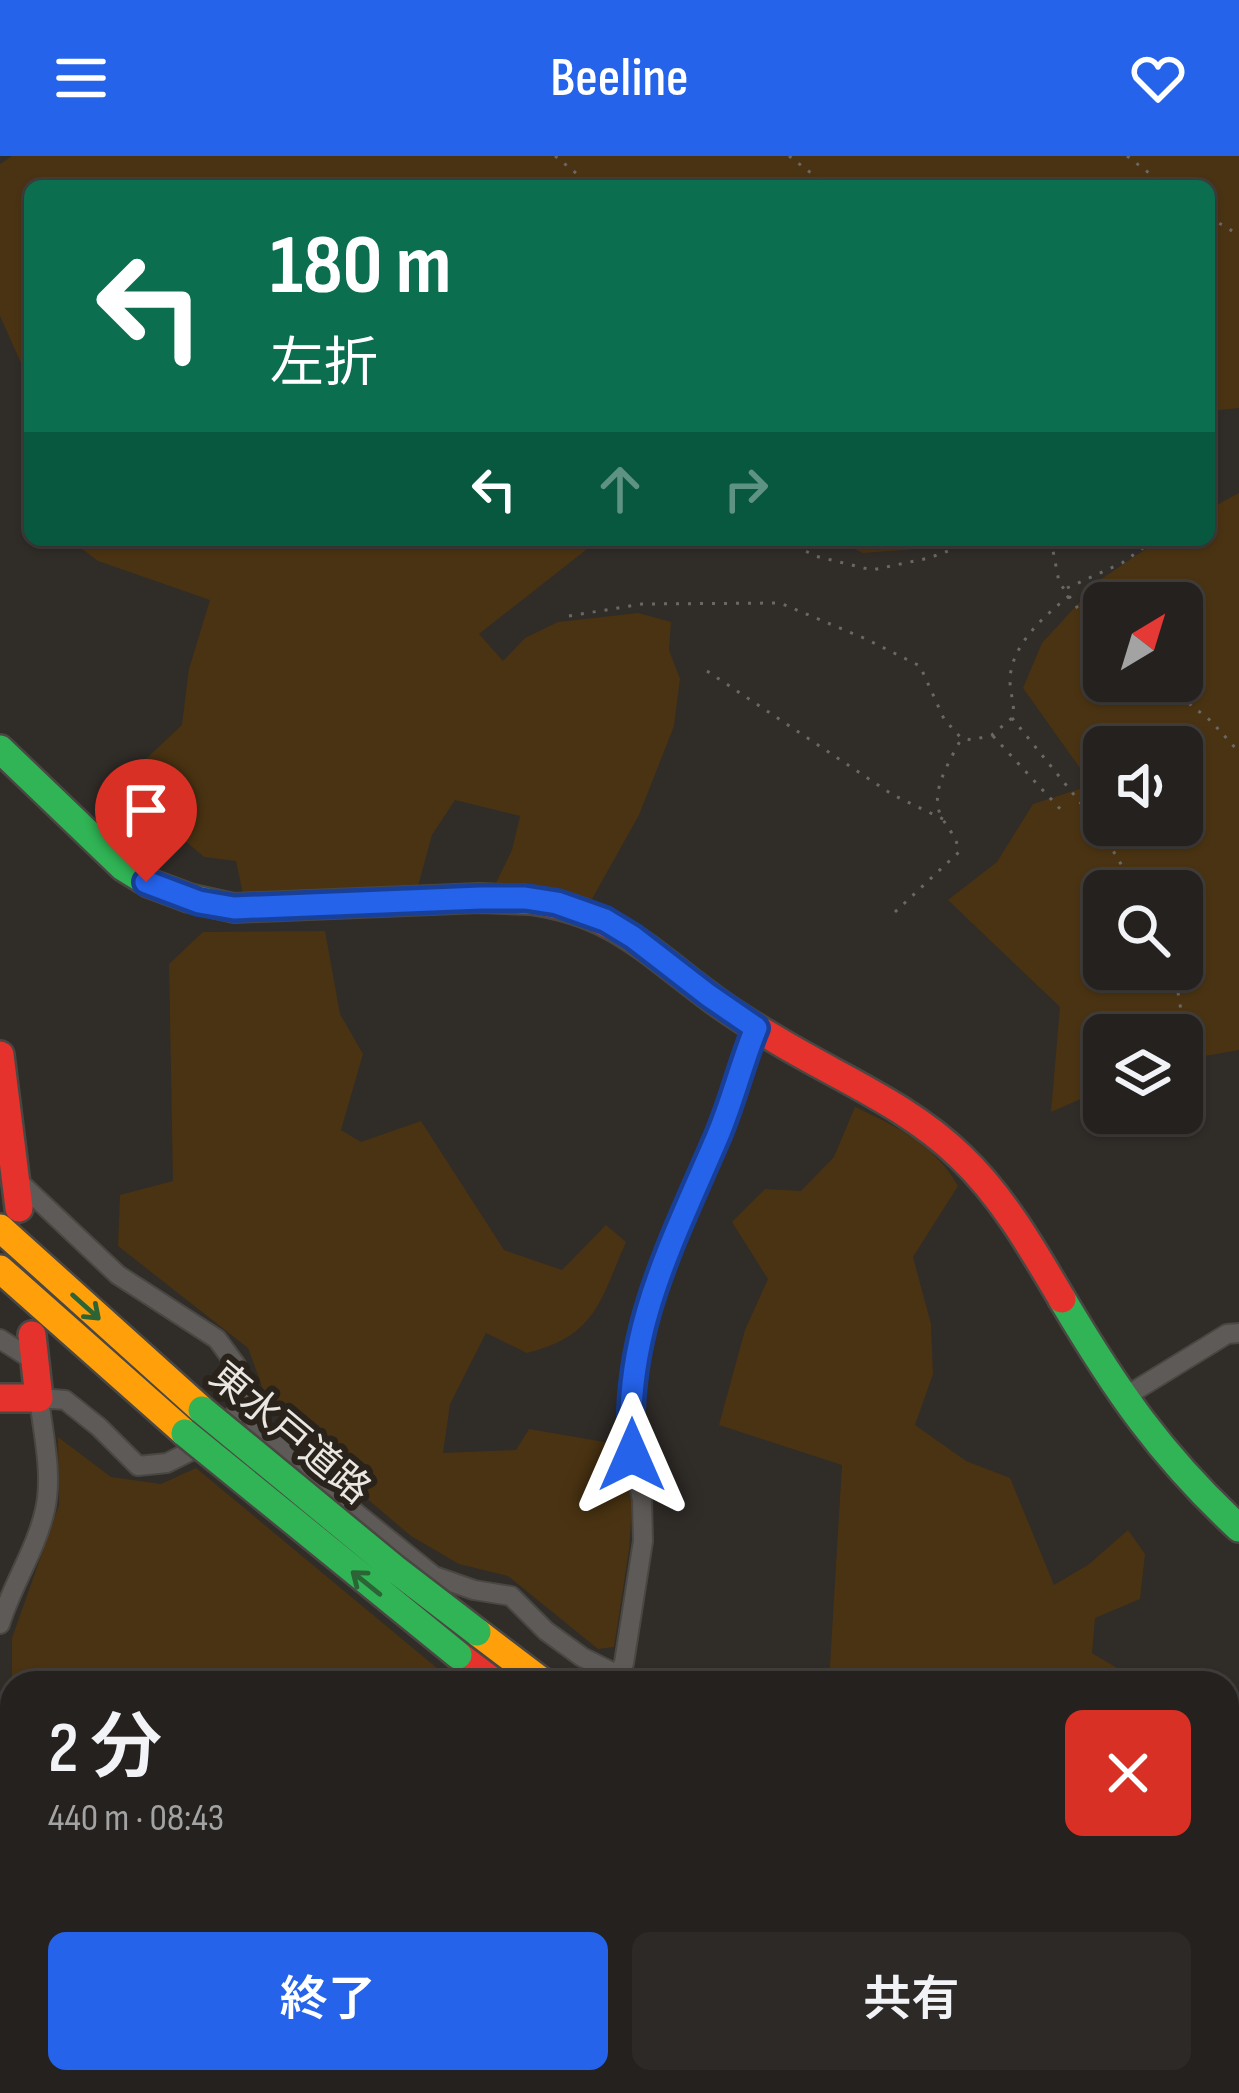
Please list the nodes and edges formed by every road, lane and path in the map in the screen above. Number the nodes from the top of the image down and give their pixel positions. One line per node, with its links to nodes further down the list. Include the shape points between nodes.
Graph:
1 (555, 156): 4 (path)
2 (789, 156): 5 (path)
3 (1127, 156): 6 (path)
4 (585, 180)
5 (819, 180)
6 (1158, 180)
7 (796, 546): 8 (path, via 872,570)
8 (956, 546)
9 (1052, 546): 11 (path)
10 (1146, 546): 11 (path)
11 (1065, 589): 12 (path)
12 (1069, 596): 13 (path); 17 (path, via 1015,659)
13 (1083, 614)
14 (568, 616): 19 (path, via 642,604 780,603 920,666)
15 (707, 671): 23 (path, via 893,795)
16 (1187, 702): 21 (path)
17 (1012, 718): 18 (path); 24 (path)
18 (992, 735): 19 (path); 22 (path)
19 (961, 738): 23 (path, via 941,781 936,804)
20 (0, 749): 26 (main road, via 123,867 172,894 234,908 481,898 557,903 633,937)
21 (1239, 752)
22 (1062, 811)
23 (943, 819): 25 (path, via 959,852)
24 (1125, 870)
25 (895, 912)
26 (756, 1028): 36 (main road, via 921,1122 967,1163 1013,1220); 43 (street, via 656,1280 637,1349 630,1427 643,1540)
27 (0, 1055): 28 (main road)
28 (8, 1170): 29 (main road); 37 (street, via 118,1275 217,1339 236,1366)
29 (9, 1218): 41 (main road, 東水戸道路, one-way to 41, bridge, via 202,1409)
30 (0, 1269): 40 (main road, 東水戸道路, one-way to 30, bridge)
31 (1239, 1333): 36 (street)
32 (0, 1339): 33 (street)
33 (34, 1348): 35 (main road)
34 (0, 1398): 35 (main road)
35 (39, 1398): 37 (street, via 65,1400 138,1466 167,1463 215,1439); 39 (street, via 46,1508)
36 (1123, 1398): 38 (main road, via 1163,1453)
37 (244, 1402): 42 (street, via 258,1428 434,1576 511,1596)
38 (1239, 1528)
39 (0, 1624)
40 (479, 1671)
41 (528, 1671)
42 (605, 1671)
43 (621, 1671)

